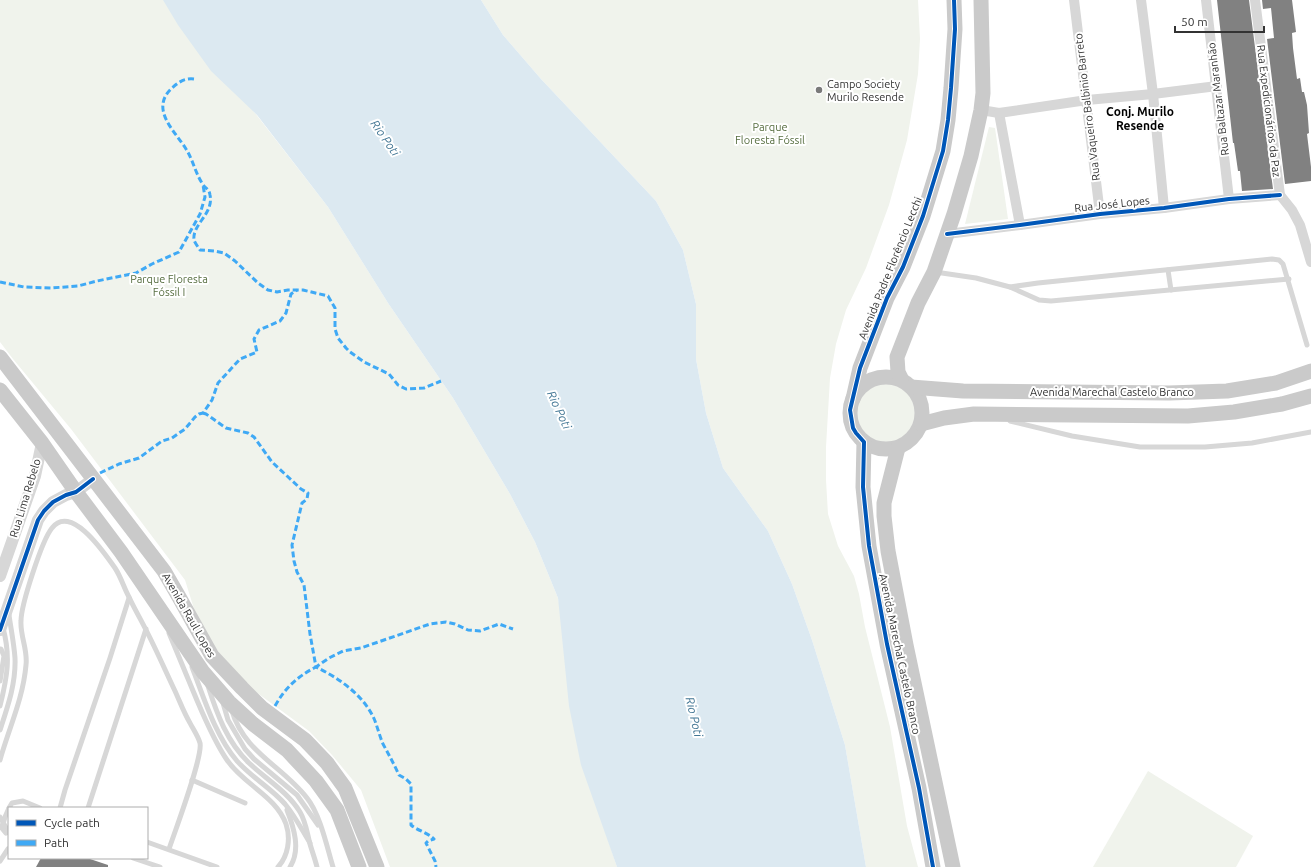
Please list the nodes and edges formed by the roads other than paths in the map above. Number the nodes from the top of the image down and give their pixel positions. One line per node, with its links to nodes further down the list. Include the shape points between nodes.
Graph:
1 (954, 0): 30 (main road, Avenida Padre Florêncio Lecchi, via 951,88 943,151 903,267 887,298 860,368)
2 (982, 0): 10 (main road)
3 (1074, 0): 9 (street, Rua Vaqueiro Balbinio Barreto)
4 (1141, 0): 8 (street)
5 (1206, 0): 7 (street, Rua Baltazar Maranhão)
6 (1255, 0): 12 (street, Rua Expedicionários da Paz)
7 (1217, 86): 8 (street); 13 (street, Rua Baltazar Maranhão)
8 (1153, 94): 9 (street); 14 (street)
9 (1087, 100): 11 (street); 15 (street, Rua Vaqueiro Balbinio Barreto)
10 (981, 110): 11 (street); 17 (main road, via 971,156)
11 (999, 113): 16 (street)
12 (1280, 195): 13 (street, Rua José Lopes); 18 (street, via 1300,225)
13 (1229, 198): 14 (street, Rua José Lopes)
14 (1164, 208): 15 (street, Rua José Lopes)
15 (1100, 214): 16 (street, Rua José Lopes)
16 (1020, 225): 17 (street, Rua José Lopes)
17 (947, 234): 20 (main road)
18 (1311, 262)
19 (1168, 270): 21 (lane, via 1272,259 1283,264); 22 (lane); 23 (lane)
20 (934, 272): 22 (lane, via 976,278); 27 (main road, via 897,357 898,372)
21 (1288, 279): 23 (lane); 24 (lane)
22 (1010, 287): 23 (lane, via 1039,300 1050,301)
23 (1171, 290)
24 (1307, 345)
25 (0, 357): 37 (main road, Avenida Raul Lopes)
26 (1311, 371): 27 (main road, Avenida Marechal Castelo Branco, via 1276,383 1227,391 1169,393 963,391)
27 (907, 383): 30 (main road, via 880,377 868,381); 32 (main road, via 919,398)
28 (0, 390): 35 (main road, Avenida Raul Lopes)
29 (1311, 396): 31 (main road, Avenida Marechal Castelo Branco, via 1234,412 1188,416)
30 (853, 399): 34 (main road, via 850,410 851,422)
31 (987, 415): 32 (main road, Avenida Marechal Castelo Branco, via 951,417); 33 (lane, via 1072,436 1140,447 1205,447 1252,443)
32 (921, 424): 36 (main road, via 908,443)
33 (1311, 432)
34 (864, 442): 36 (main road, via 880,449); 46 (main road, Avenida Marechal Castelo Branco, via 863,487 869,546)
35 (42, 443): 38 (main road, Avenida Raul Lopes); 39 (street, Rua Lima Rebelo, via 35,476)
36 (898, 448): 47 (main road, Avenida Marechal Castelo Branco, via 884,503 884,516)
37 (93, 479): 38 (street, Rua Lima Rebelo); 82 (main road, Avenida Raul Lopes, via 164,572 212,656 262,708 305,740 327,763 345,788)
38 (76, 492): 41 (street, Rua Lima Rebelo, via 59,499 44,511 38,520); 42 (main road, Avenida Raul Lopes)
39 (0, 576)
40 (129, 598): 44 (lane); 54 (lane, via 116,570 89,535 67,522 52,527 24,602 21,622 26,664 22,691); 60 (lane)
41 (8, 608): 43 (street, Rua Lima Rebelo); 53 (lane, via 15,658 14,674 12,692)
42 (160, 608): 45 (main road, Avenida Raul Lopes); 77 (lane, via 210,730 224,754 233,769 276,806 282,815 288,848 285,858)
43 (1, 627): 52 (lane, via 6,637 8,657 7,676)
44 (146, 629): 55 (lane, via 200,742 200,753); 61 (lane)
45 (183, 642): 49 (main road, Avenida Raul Lopes); 57 (lane, via 226,746 247,771)
46 (887, 644): 47 (main road); 65 (main road, Avenida Marechal Castelo Branco)
47 (906, 645): 66 (main road, Avenida Marechal Castelo Branco)
48 (0, 649): 50 (lane, via 4,656)
49 (203, 672): 51 (main road, Avenida Raul Lopes); 70 (lane, via 232,743 250,764 294,803 304,819)
50 (0, 681)
51 (224, 697): 68 (lane, via 246,740 309,799); 68 (lane, via 228,720 245,749 297,795); 81 (main road, Avenida Raul Lopes, via 287,750 316,780 337,810)
52 (0, 706)
53 (0, 730)
54 (0, 760)
55 (192, 780): 56 (lane); 72 (lane)
56 (245, 803)
57 (285, 804): 70 (lane); 78 (lane, via 292,822 296,848 296,855)
58 (10, 807): 59 (lane, via 12,803 23,801)
59 (38, 807)
60 (60, 807)
61 (88, 807)
62 (8, 810): 64 (lane)
63 (0, 816): 64 (lane)
64 (2, 825): 67 (lane)
65 (926, 829): 66 (main road); 83 (main road, Avenida Marechal Castelo Branco)
66 (946, 829): 84 (main road, Avenida Marechal Castelo Branco)
67 (5, 832)
68 (323, 834): 80 (lane)
69 (148, 842): 72 (lane)
70 (310, 843): 79 (lane)
71 (8, 849): 74 (lane)
72 (169, 849): 76 (lane)
73 (136, 859): 75 (lane)
74 (0, 861)
75 (160, 867)
76 (217, 867)
77 (278, 867)
78 (290, 867)
79 (317, 867)
80 (333, 867)
81 (359, 867)
82 (377, 867)
83 (933, 867)
84 (953, 867)

